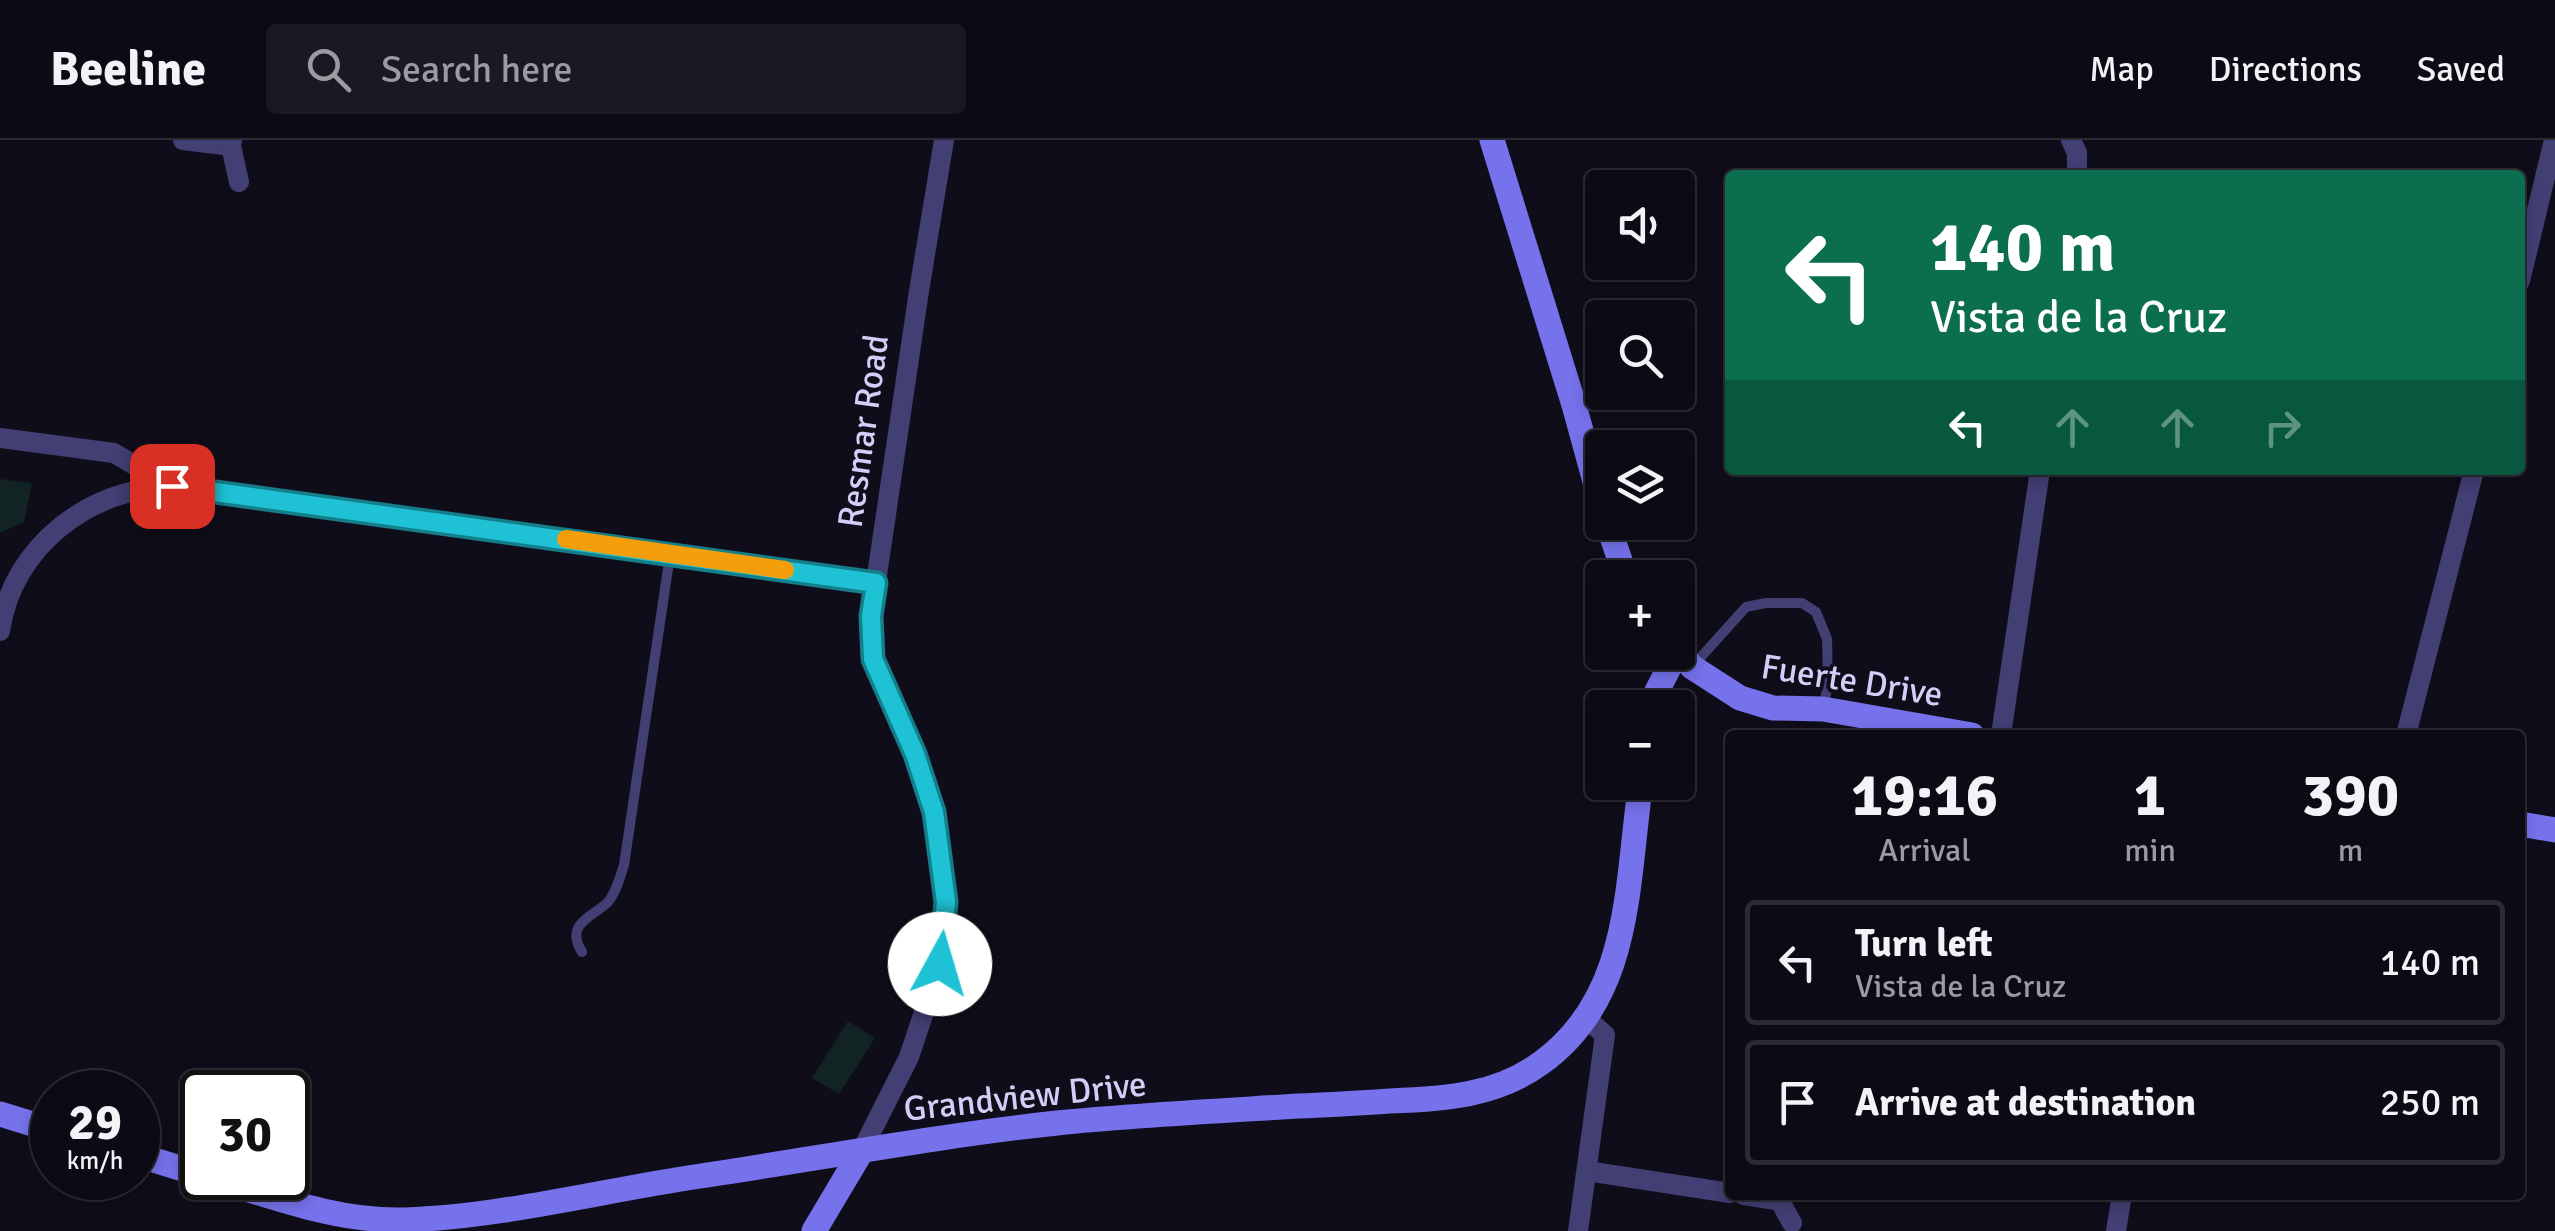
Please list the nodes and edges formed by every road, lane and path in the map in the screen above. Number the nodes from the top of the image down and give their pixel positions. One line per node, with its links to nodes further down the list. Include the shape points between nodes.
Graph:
1 (183, 140): 6 (street)
2 (944, 140): 16 (street, Resmar Road)
3 (1492, 140): 11 (street)
4 (2071, 140): 7 (street)
5 (2554, 140): 9 (street)
6 (231, 143): 8 (street)
7 (2078, 170)
8 (240, 182)
9 (2525, 260)
10 (0, 438): 14 (street, via 114,454 139,468)
11 (1585, 445)
12 (2039, 475): 22 (street)
13 (2473, 475): 23 (street)
14 (150, 487): 15 (street); 17 (street, via 98,502 53,533 16,580)
15 (670, 554): 16 (street); 27 (lane, via 624,865 608,901 583,918 577,931)
16 (876, 583): 31 (street, Resmar Road, via 873,659 934,812 946,902 940,964 909,1057)
17 (0, 631)
18 (1695, 644): 20 (lane, via 1746,606 1802,603 1816,612 1827,639)
19 (1695, 666): 20 (street, Fuerte Drive, via 1740,698 1773,708)
20 (1823, 708): 21 (street, Fuerte Drive)
21 (1944, 730)
22 (2002, 730)
23 (2407, 730)
24 (1640, 800): 28 (street, Grandview Drive, via 1615,960)
25 (2525, 825): 26 (street)
26 (2555, 830)
27 (582, 952)
28 (1586, 1018): 31 (street, Grandview Drive, via 1523,1075 1463,1096 1060,1123); 32 (street, via 1605,1035)
29 (0, 1114): 30 (street)
30 (30, 1123)
31 (861, 1152): 34 (street, Grandview Drive, via 405,1220 352,1218); 38 (street, Resmar Road)
32 (1587, 1171): 33 (street); 39 (street)
33 (1725, 1192)
34 (285, 1200)
35 (1774, 1200): 37 (street)
36 (2121, 1200): 40 (street)
37 (1792, 1223)
38 (814, 1231)
39 (1578, 1231)
40 (2116, 1231)

